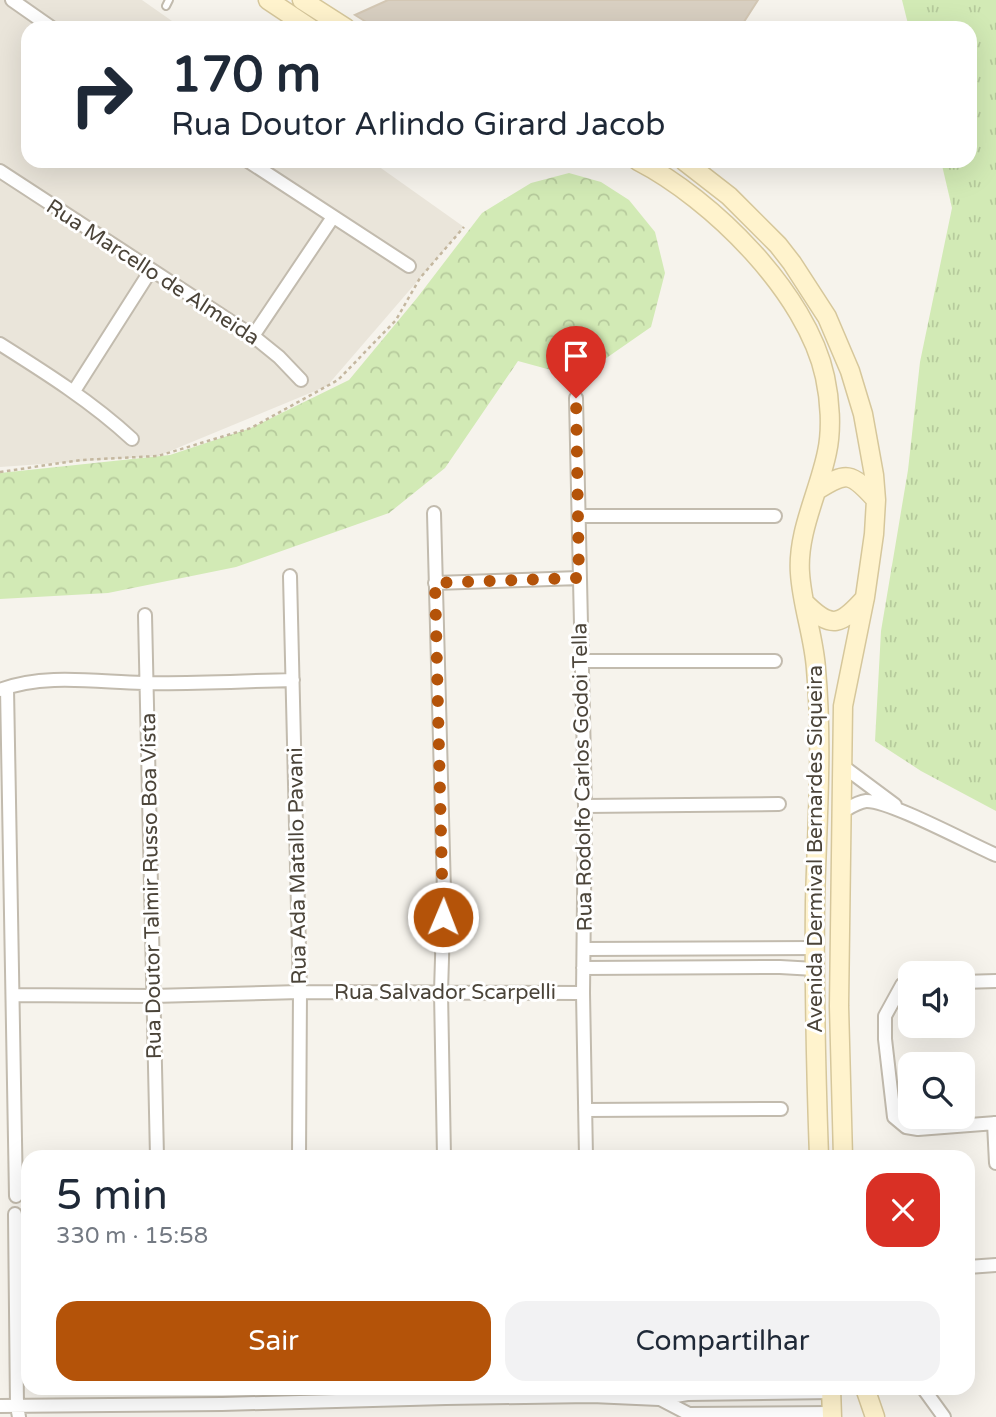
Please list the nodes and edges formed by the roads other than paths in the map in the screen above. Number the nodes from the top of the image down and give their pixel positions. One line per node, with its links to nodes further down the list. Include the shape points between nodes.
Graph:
1 (12, 0): 4 (street)
2 (268, 0): 5 (main road)
3 (302, 0): 6 (main road)
4 (42, 21)
5 (300, 21)
6 (335, 21)
7 (269, 168): 11 (street)
8 (649, 168): 20 (main road, Avenida Dermival Bernardes Siqueira, via 685,190 723,223 761,260 799,313 825,376 829,409 828,450)
9 (693, 168): 21 (main road, Avenida Dermival Bernardes Siqueira, via 729,195 778,245 827,317 863,414)
10 (0, 171): 13 (street, Rua Marcello de Almeida)
11 (332, 217): 12 (street); 14 (street)
12 (409, 266)
13 (151, 270): 14 (street, Rua Marcello de Almeida); 17 (street)
14 (253, 337): 16 (street, Rua Marcello de Almeida)
15 (0, 344): 17 (street)
16 (301, 380)
17 (74, 391): 19 (street)
18 (576, 398): 23 (street, Rua Rodolfo Carlos Godoi Tella)
19 (132, 439)
20 (816, 491): 21 (main road, via 849,477); 29 (main road, Avenida Dermival Bernardes Siqueira, via 805,527 800,571)
21 (876, 500): 28 (main road, Avenida Dermival Bernardes Siqueira)
22 (434, 513): 27 (street)
23 (579, 516): 24 (street); 26 (street, Rua Rodolfo Carlos Godoi Tella)
24 (775, 516)
25 (289, 576): 33 (street, Rua Ada Matallo Pavani)
26 (579, 578): 27 (street); 31 (street, Rua Rodolfo Carlos Godoi Tella)
27 (435, 583): 49 (street, via 444,892)
28 (865, 597): 29 (main road, via 848,618 838,622 819,617); 36 (main road, Avenida Dermival Bernardes Siqueira, via 844,706)
29 (805, 603): 42 (main road, Avenida Dermival Bernardes Siqueira, via 817,681)
30 (145, 615): 34 (street, Rua Doutor Talmir Russo Boa Vista)
31 (583, 661): 32 (street); 38 (street, Rua Rodolfo Carlos Godoi Tella)
32 (775, 661)
33 (293, 680): 34 (street); 48 (street, Rua Ada Matallo Pavani)
34 (147, 683): 35 (street, via 26,682); 53 (street, Rua Doutor Talmir Russo Boa Vista)
35 (4, 689): 52 (street)
36 (844, 767): 39 (main road, Avenida Dermival Bernardes Siqueira); 40 (street)
37 (779, 804): 38 (street)
38 (585, 806): 43 (street, Rua Rodolfo Carlos Godoi Tella)
39 (842, 812): 40 (street, via 869,801); 63 (main road, Avenida Dermival Bernardes Siqueira)
40 (906, 814): 41 (street)
41 (996, 855)
42 (814, 948): 43 (street); 45 (main road, Avenida Dermival Bernardes Siqueira)
43 (584, 949): 44 (street, Rua Rodolfo Carlos Godoi Tella)
44 (583, 968): 45 (street); 51 (street, Rua Rodolfo Carlos Godoi Tella)
45 (815, 969): 62 (main road, Avenida Dermival Bernardes Siqueira)
46 (996, 981): 47 (street)
47 (975, 982)
48 (300, 992): 49 (street, Rua Salvador Scarpelli); 53 (street, Rua Salvador Scarpelli); 59 (street, Rua Ada Matallo Pavani)
49 (441, 992): 51 (street, Rua Salvador Scarpelli); 60 (street)
50 (898, 992): 57 (street, via 884,1016 894,1117 906,1127 918,1129)
51 (583, 993): 56 (street, Rua Rodolfo Carlos Godoi Tella)
52 (13, 995): 53 (street, Rua Salvador Scarpelli); 54 (street)
53 (153, 996): 58 (street, Rua Doutor Talmir Russo Boa Vista)
54 (6, 1047): 65 (street)
55 (781, 1109): 56 (street)
56 (585, 1110): 61 (street, Rua Rodolfo Carlos Godoi Tella)
57 (995, 1123): 64 (street)
58 (157, 1150)
59 (299, 1150)
60 (444, 1150)
61 (586, 1150)
62 (819, 1150)
63 (843, 1150)
64 (996, 1163)
65 (16, 1196)
66 (15, 1214): 83 (street)
67 (996, 1265): 68 (street)
68 (975, 1266)
69 (158, 1395): 80 (street)
70 (302, 1395): 79 (street)
71 (414, 1395): 79 (street)
72 (621, 1395): 78 (street)
73 (681, 1395): 78 (street)
74 (687, 1395): 84 (street)
75 (831, 1395): 85 (main road)
76 (867, 1395): 86 (main road)
77 (928, 1395): 87 (street)
78 (659, 1399): 84 (street)
79 (302, 1402): 82 (street)
80 (158, 1403): 82 (street); 83 (street)
81 (0, 1406): 83 (street)
82 (223, 1411)
83 (18, 1412)
84 (689, 1415): 85 (street)
85 (832, 1415)
86 (875, 1417)
87 (944, 1417)

